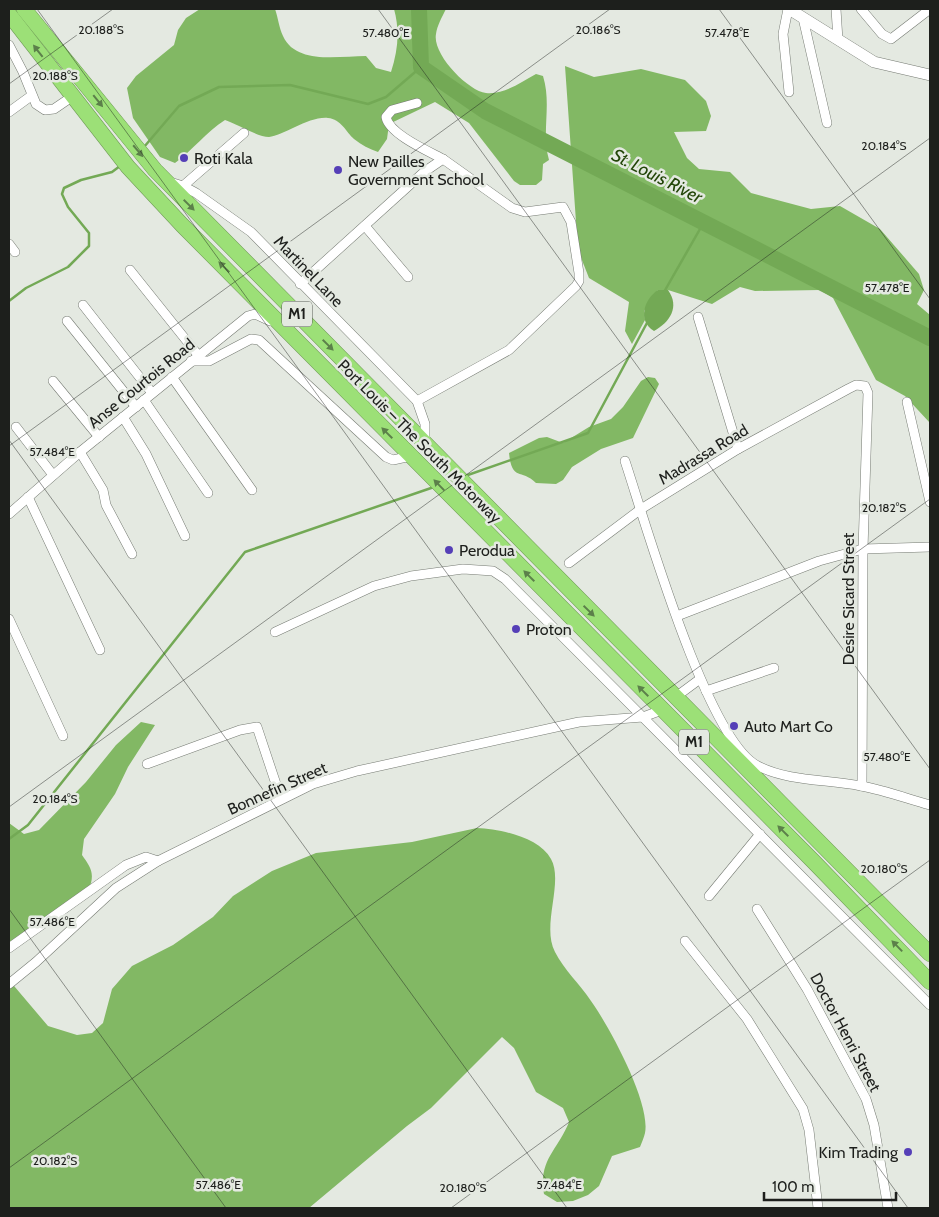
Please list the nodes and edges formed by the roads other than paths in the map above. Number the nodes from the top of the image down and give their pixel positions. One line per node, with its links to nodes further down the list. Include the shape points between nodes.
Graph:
1 (24, 9): 19 (highway, Port Louis – The South Motorway / M1, one-way to 19)
2 (788, 9): 7 (main road); 11 (street, via 783,34)
3 (861, 9): 4 (street, via 882,34 891,39)
4 (930, 9)
5 (838, 10): 8 (street)
6 (9, 14): 13 (highway, Port Louis – The South Motorway / M1, one-way to 6)
7 (802, 18): 8 (main road); 16 (street)
8 (838, 40): 10 (main road, via 874,62)
9 (9, 45): 12 (street)
10 (930, 75)
11 (789, 92)
12 (31, 96): 13 (street, via 45,110 54,109); 15 (street)
13 (73, 96): 27 (highway, Port Louis – The South Motorway / M1, one-way to 13, via 141,182)
14 (417, 103): 18 (street, via 392,110 386,117 387,121 398,133)
15 (9, 112)
16 (827, 123)
17 (244, 133): 20 (street)
18 (443, 159): 21 (street, via 424,172); 39 (street, via 512,208 525,212 563,206 571,222 579,281 509,350)
19 (160, 175): 20 (street, Martinel Lane); 45 (highway, Port Louis – The South Motorway / M1, one-way to 45)
20 (183, 186): 26 (street, Martinel Lane, via 251,232)
21 (365, 226): 25 (street); 26 (street)
22 (9, 244): 23 (street)
23 (15, 252)
24 (130, 270): 33 (street)
25 (408, 277)
26 (300, 284): 39 (street, Martinel Lane)
27 (244, 287): 29 (street, via 252,304); 32 (highway, Port Louis – The South Motorway / M1)
28 (83, 305): 37 (street)
29 (248, 316): 32 (street, via 264,316); 33 (street, Anse Courtois Road)
30 (698, 317): 46 (street)
31 (67, 321): 41 (street)
32 (296, 340): 48 (highway, Port Louis – The South Motorway / M1, one-way to 32)
33 (195, 358): 34 (street, Anse Courtois Road); 48 (street, via 209,361 251,339 259,340 386,457 393,460)
34 (172, 377): 37 (street, Anse Courtois Road); 51 (street)
35 (53, 381): 44 (street)
36 (861, 385): 46 (street, Madrassa Road); 59 (street, Desire Sicard Street, via 868,393)
37 (152, 393): 38 (street, Anse Courtois Road)
38 (144, 400): 41 (street, Anse Courtois Road); 52 (street)
39 (417, 401): 45 (street, via 425,424)
40 (906, 402): 54 (street)
41 (136, 406): 42 (street, Anse Courtois Road)
42 (123, 417): 44 (street, Anse Courtois Road); 57 (street, via 146,454)
43 (16, 427): 50 (street)
44 (99, 437): 47 (street, Anse Courtois Road)
45 (425, 442): 69 (highway, Port Louis – The South Motorway / M1, one-way to 69, via 580,602)
46 (738, 449): 55 (street, Madrassa Road)
47 (80, 452): 50 (street, Anse Courtois Road); 60 (street, via 103,490 106,505)
48 (411, 456): 70 (highway, Port Louis – The South Motorway / M1, one-way to 48)
49 (625, 461): 55 (street)
50 (53, 475): 53 (street, Anse Courtois Road)
51 (252, 490)
52 (208, 493)
53 (28, 497): 56 (street, Anse Courtois Road); 65 (street)
54 (930, 502)
55 (641, 508): 61 (street, Madrassa Road); 62 (street)
56 (9, 514)
57 (185, 536)
58 (930, 547): 59 (street)
59 (863, 549): 62 (street, via 819,561); 74 (street, Desire Sicard Street)
60 (132, 554)
61 (569, 564)
62 (677, 616): 67 (street)
63 (9, 619): 72 (street)
64 (275, 632): 71 (street, via 374,586 411,576 463,569 494,571)
65 (100, 650)
66 (774, 668): 68 (street)
67 (700, 679): 68 (street); 69 (street)
68 (706, 691): 74 (street, via 722,724 757,766 786,777)
69 (677, 696): 83 (highway, Port Louis – The South Motorway / M1)
70 (662, 710): 71 (street, Bonnefin Street); 84 (highway, Port Louis – The South Motorway / M1, one-way to 70)
71 (643, 717): 75 (street, Bonnefin Street, via 579,722 448,750 357,771 313,784); 77 (street)
72 (63, 736)
73 (147, 764): 75 (street, via 240,730 257,727)
74 (862, 786): 76 (street)
75 (281, 799): 78 (street, Bonnefin Street)
76 (930, 805)
77 (760, 834): 79 (street); 88 (street)
78 (158, 860): 82 (street, via 146,857 132,862); 86 (street, Bonnefin Street, via 116,888)
79 (709, 896)
80 (757, 909): 90 (street, Doctor Henri Street, via 807,989 866,1098 874,1124)
81 (685, 941): 89 (street, via 747,1019 804,1109)
82 (9, 948)
83 (930, 954)
84 (913, 962): 85 (highway, Port Louis – The South Motorway / M1); 87 (highway)
85 (930, 982)
86 (9, 984)
87 (930, 989)
88 (930, 1005)
89 (818, 1208)
90 (888, 1208)

